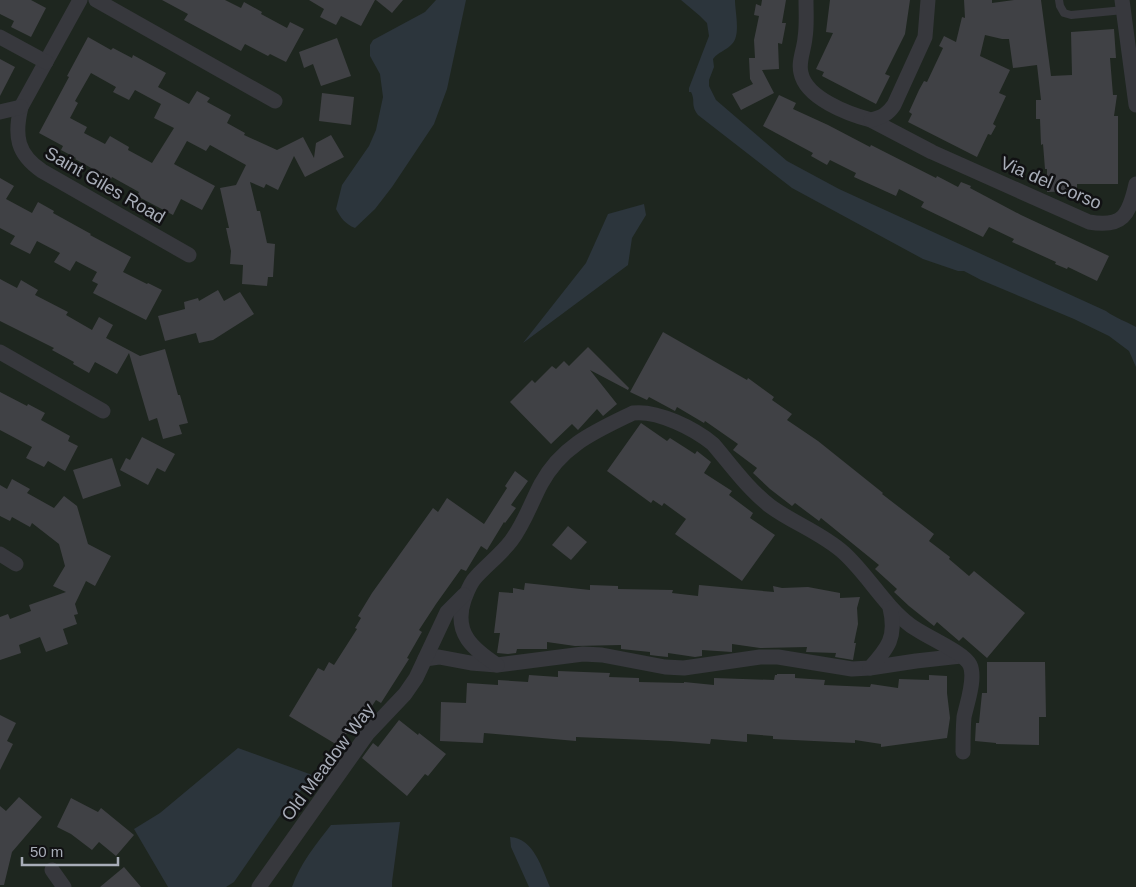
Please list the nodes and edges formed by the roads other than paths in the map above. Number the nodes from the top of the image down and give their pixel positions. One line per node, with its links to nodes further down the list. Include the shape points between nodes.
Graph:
1 (80, 0): 8 (street, Saint Giles Road)
2 (96, 0): 9 (street)
3 (806, 0): 13 (street, Via del Corso, via 806,36 800,64 807,88 813,94)
4 (928, 0): 13 (street, via 925,37 894,105 881,118)
5 (1059, 0): 6 (lane, via 1064,13 1071,15)
6 (1123, 5): 10 (street)
7 (0, 37): 8 (street)
8 (46, 62): 11 (street, Saint Giles Road)
9 (275, 101)
10 (1136, 106)
11 (21, 108): 12 (street); 15 (street, Saint Giles Road, via 17,135 23,152 34,166)
12 (0, 112)
13 (871, 120): 14 (street, Via del Corso, via 932,152 1089,222 1104,225 1122,218 1128,210)
14 (1136, 184)
15 (189, 255)
16 (0, 352): 17 (street)
17 (103, 411)
18 (0, 554): 19 (street)
19 (16, 564)
20 (467, 592): 21 (street, Old Meadow Way, via 474,578 511,541 542,482 565,453 583,438 633,412 642,412 652,413 706,438 763,500 842,551); 23 (street, Old Meadow Way, via 447,612); 24 (street, Old Meadow Way, via 462,607 463,629 472,645)
21 (890, 608): 22 (street, Old Meadow Way, via 911,626); 25 (street, via 893,620 890,642)
22 (962, 656): 25 (street); 26 (street, via 972,670 964,718)
23 (425, 658): 24 (street); 29 (street, Old Meadow Way, via 405,694 368,734)
24 (497, 665): 25 (street, via 584,654 684,668 778,657 842,668)
25 (870, 668)
26 (963, 752)
27 (52, 870): 28 (street)
28 (64, 887)
29 (259, 887)

